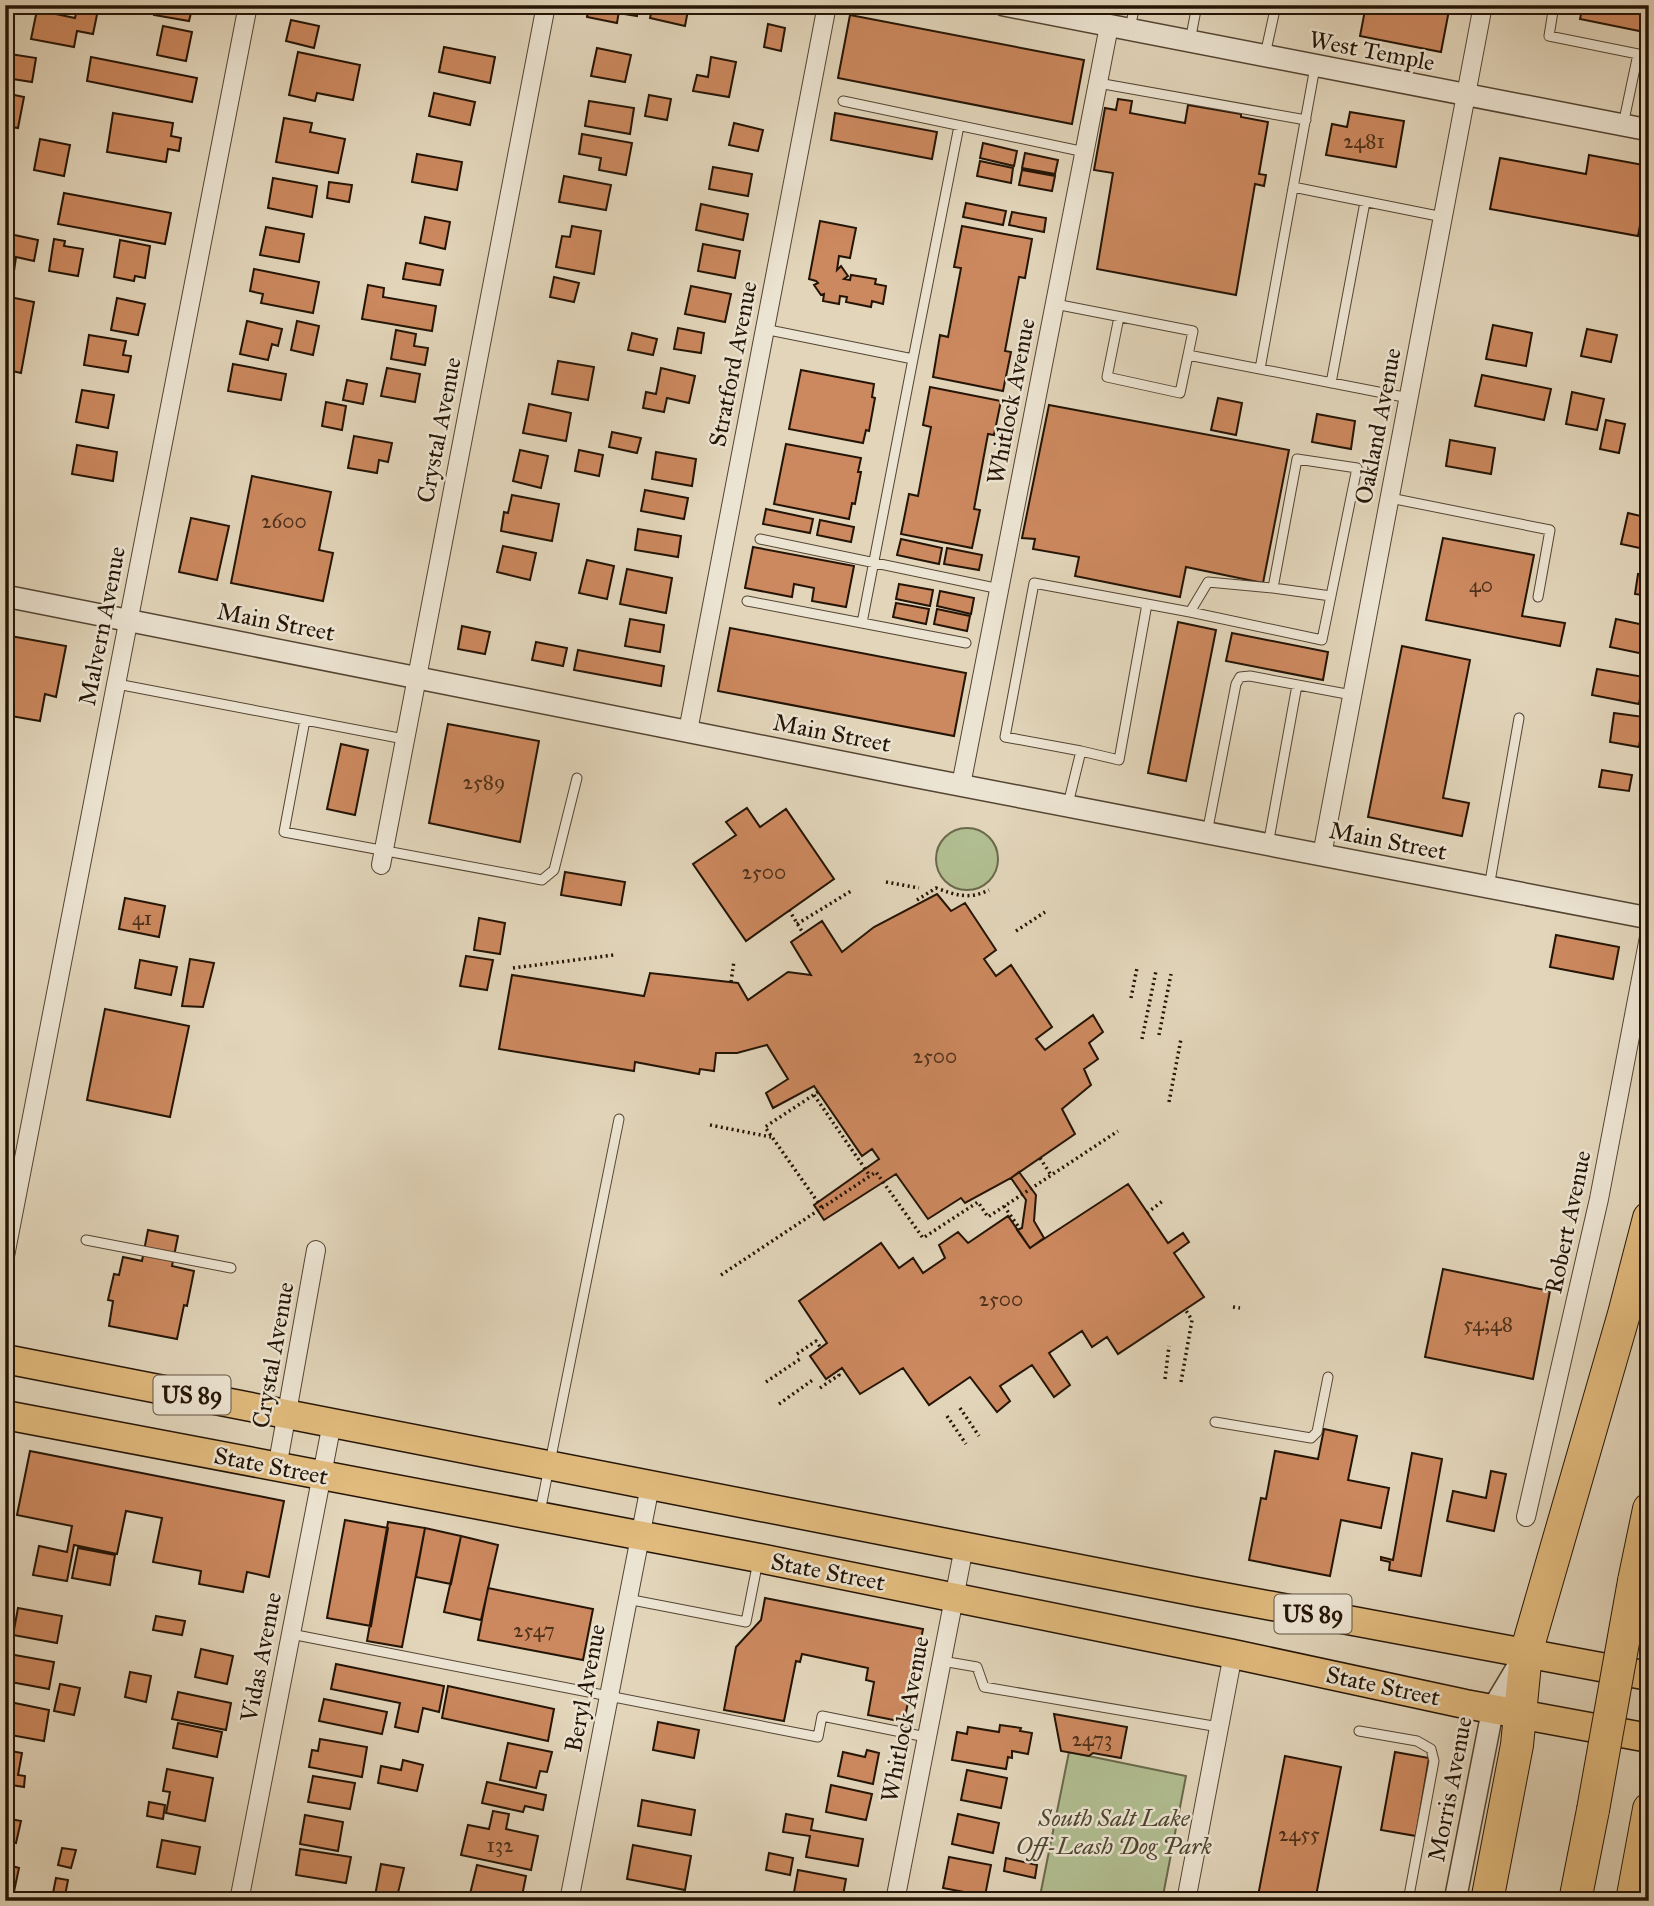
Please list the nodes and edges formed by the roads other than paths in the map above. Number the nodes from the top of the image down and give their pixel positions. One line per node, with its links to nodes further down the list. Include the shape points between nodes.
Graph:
1 (248, 5): 44 (street, Malvern Avenue)
2 (546, 5): 47 (street, Crystal Avenue)
3 (827, 5): 27 (street, Stratford Avenue)
4 (1135, 5): 10 (lane)
5 (1198, 5): 11 (lane)
6 (1276, 5): 12 (lane)
7 (1483, 5): 15 (street, Oakland Avenue)
8 (1555, 5): 18 (lane, via 1549,36 1638,54)
9 (1011, 6): 10 (street, West Temple)
10 (1119, 28): 11 (street, West Temple); 14 (street, Whitlock Avenue)
11 (1189, 42): 12 (street, West Temple)
12 (1265, 57): 13 (street, West Temple)
13 (1315, 67): 15 (street, West Temple); 17 (lane)
14 (1098, 83): 17 (lane); 21 (street, Whitlock Avenue)
15 (1466, 95): 18 (street, West Temple); 24 (street, Oakland Avenue)
16 (843, 101): 19 (lane)
17 (1306, 120): 22 (lane)
18 (1623, 125): 20 (street, West Temple)
19 (959, 126): 21 (lane); 29 (lane)
20 (1649, 130)
21 (1084, 152): 25 (street, Whitlock Avenue)
22 (1293, 187): 23 (lane); 30 (lane)
23 (1365, 202): 24 (lane); 31 (lane)
24 (1443, 217): 32 (street, Oakland Avenue)
25 (1055, 304): 26 (lane); 37 (street, Whitlock Avenue)
26 (1119, 317): 28 (lane, via 1193,331); 28 (lane, via 1107,377 1180,393)
27 (764, 329): 29 (lane); 53 (street, Stratford Avenue)
28 (1188, 355): 30 (lane)
29 (913, 359): 35 (lane)
30 (1260, 369): 31 (lane)
31 (1331, 383): 32 (lane)
32 (1409, 398): 33 (street, Oakland Avenue)
33 (1390, 498): 40 (lane, via 1550,530); 50 (street, Oakland Avenue)
34 (760, 539): 35 (lane)
35 (875, 562): 37 (lane); 45 (lane)
36 (1273, 588): 39 (lane); 39 (lane, via 1297,459 1357,468); 43 (lane, via 1208,582)
37 (1000, 589): 57 (street, Whitlock Avenue)
38 (5, 596): 44 (street, Main Street)
39 (1331, 596): 43 (lane, via 1322,640)
40 (1538, 597)
41 (747, 601): 45 (lane)
42 (1147, 604): 43 (lane); 55 (lane, via 1119,760); 55 (lane, via 1034,583 1004,737)
43 (1190, 612)
44 (129, 621): 47 (street, Main Street); 48 (street, Malvern Avenue)
45 (862, 623): 46 (lane)
46 (966, 643)
47 (416, 677): 53 (street, Main Street); 54 (street, Crystal Avenue)
48 (117, 684): 52 (lane); 70 (street, Malvern Avenue)
49 (1297, 685): 50 (lane); 59 (lane, via 1240,677); 60 (lane)
50 (1352, 695): 61 (street, Oakland Avenue)
51 (1519, 718): 63 (lane)
52 (305, 720): 54 (lane); 62 (lane, via 284,832)
53 (688, 731): 57 (street, Main Street)
54 (404, 739): 62 (street, Crystal Avenue)
55 (1081, 751): 58 (lane)
56 (578, 778): 62 (lane, via 554,870 542,880)
57 (961, 785): 58 (street, Main Street)
58 (1068, 806): 59 (street, Main Street)
59 (1207, 833): 60 (street, Main Street)
60 (1268, 845): 61 (street, Main Street)
61 (1322, 855): 63 (street, Main Street)
62 (382, 857)
63 (1489, 887): 64 (street, Main Street)
64 (1649, 918)
65 (1649, 937): 83 (street, Robert Avenue, via 1599,1199)
66 (619, 1119): 78 (lane)
67 (1649, 1218): 91 (highway)
68 (86, 1240): 71 (lane)
69 (316, 1250): 75 (street, Crystal Avenue)
70 (5, 1256)
71 (230, 1268)
72 (5, 1360): 75 (main road, State Street / US 89)
73 (1328, 1377): 76 (lane, via 1317,1432 1311,1438)
74 (5, 1415): 79 (main road, State Street / US 89)
75 (288, 1415): 77 (main road, State Street / US 89); 79 (street, Crystal Avenue)
76 (1215, 1422)
77 (332, 1423): 78 (main road, State Street / US 89); 80 (street, Vidas Avenue)
78 (550, 1465): 81 (main road, State Street / US 89); 84 (lane)
79 (277, 1468): 80 (main road, State Street / US 89)
80 (321, 1476): 84 (main road, State Street / US 89); 90 (street, Vidas Avenue)
81 (650, 1486): 85 (street, Beryl Avenue); 86 (main road, State Street / US 89)
82 (1649, 1509): 109 (highway, bridge)
83 (1526, 1517)
84 (539, 1518): 85 (main road, State Street / US 89)
85 (639, 1536): 87 (main road, State Street / US 89); 89 (street, Beryl Avenue)
86 (964, 1547): 88 (street, Whitlock Avenue); 91 (main road, State Street / US 89)
87 (759, 1558): 88 (main road, State Street / US 89); 89 (lane, via 746,1622)
88 (954, 1598): 92 (main road, State Street / US 89); 93 (street, Whitlock Avenue)
89 (627, 1600): 95 (street, Beryl Avenue)
90 (291, 1634): 95 (lane); 102 (street, Vidas Avenue)
91 (1526, 1653): 94 (main road, State Street / US 89); 96 (highway)
92 (1233, 1654): 96 (main road, State Street / US 89); 97 (street)
93 (942, 1661): 97 (lane, via 977,1667 984,1687); 99 (street, Whitlock Avenue)
94 (1649, 1676)
95 (608, 1696): 99 (lane, via 818,1737 822,1716); 103 (street, Beryl Avenue)
96 (1507, 1710): 100 (main road, State Street / US 89); 107 (street, Morris Avenue); 108 (highway, via 1517,1745)
97 (1219, 1727): 105 (street)
98 (1359, 1731): 106 (lane, via 1417,1741 1431,1749 1434,1761)
99 (926, 1738): 104 (street, Whitlock Avenue)
100 (1649, 1738)
101 (1648, 1811): 110 (highway)
102 (239, 1901)
103 (569, 1901)
104 (895, 1901)
105 (1186, 1901)
106 (1408, 1901)
107 (1455, 1901)
108 (1488, 1901)
109 (1575, 1901)
110 (1632, 1901)

